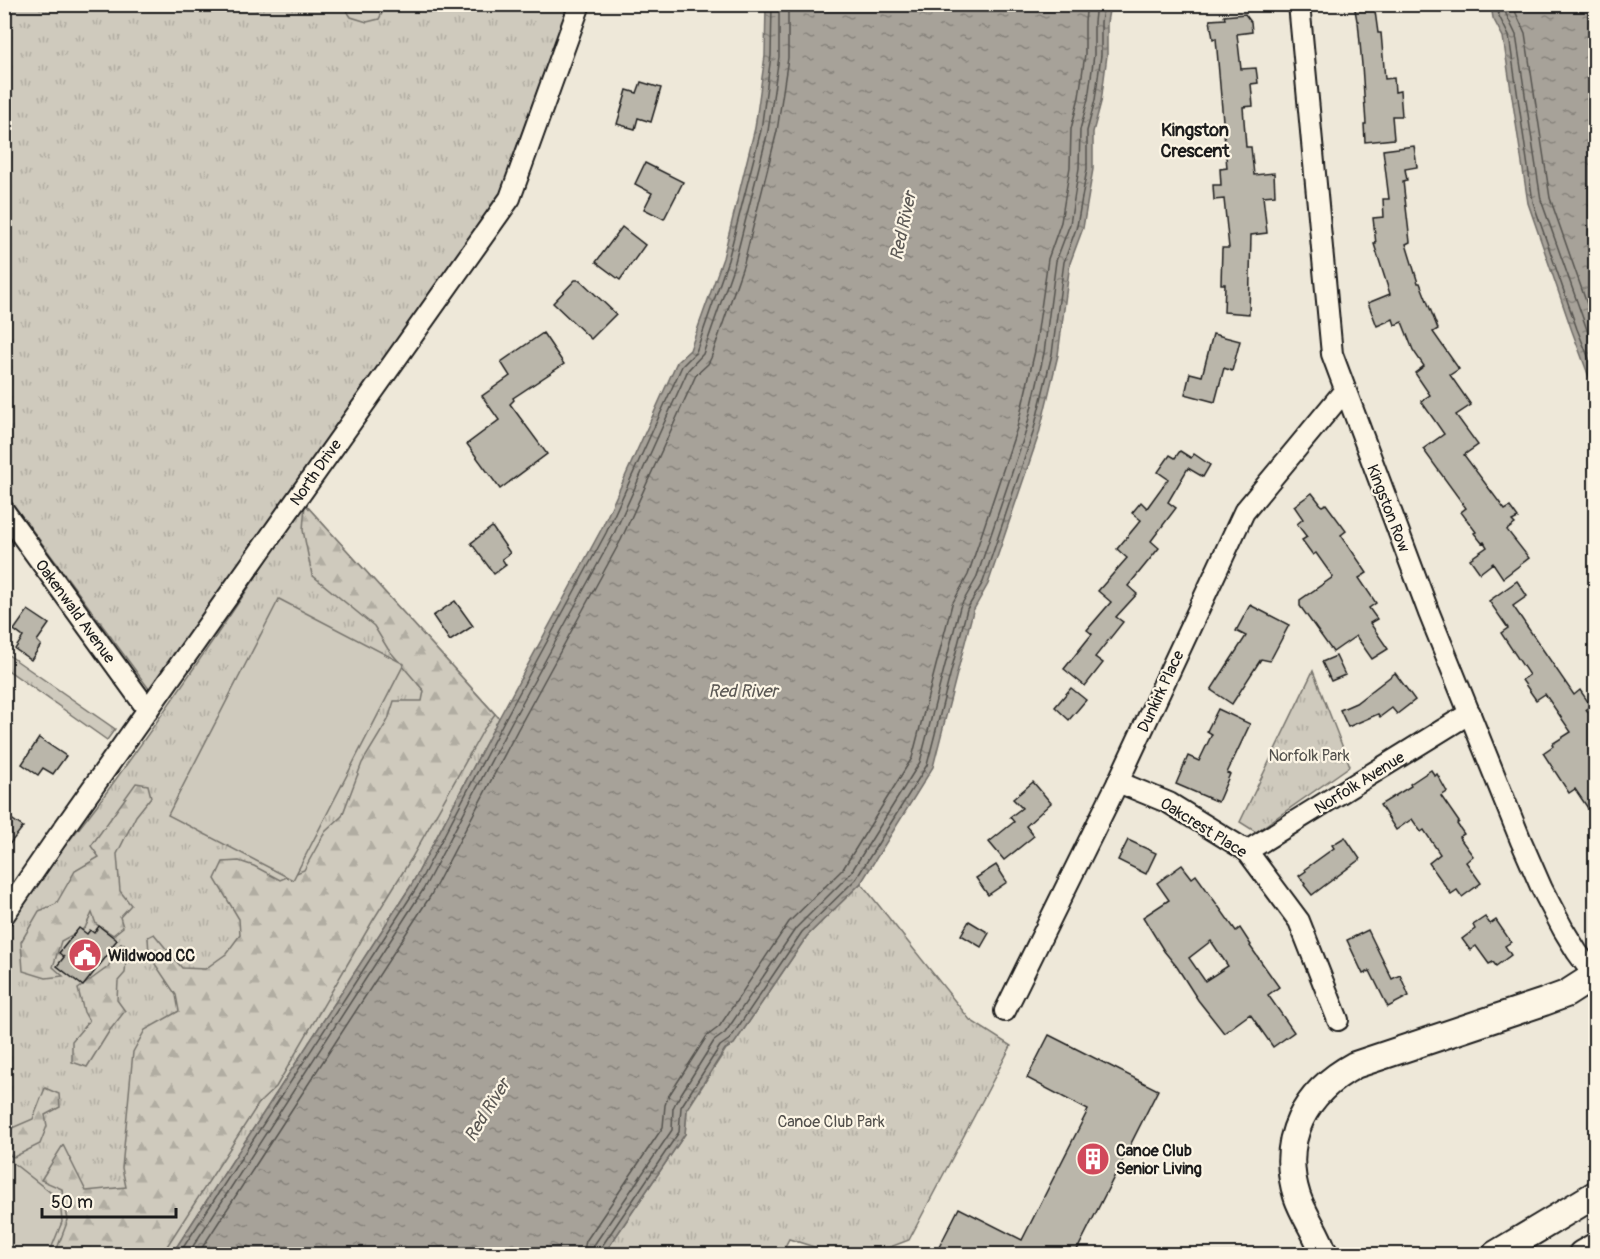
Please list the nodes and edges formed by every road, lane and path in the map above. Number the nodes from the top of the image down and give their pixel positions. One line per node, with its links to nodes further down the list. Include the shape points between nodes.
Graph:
1 (580, 4): 5 (street, North Drive, via 510,198)
2 (1299, 4): 3 (street, Kingston Row, via 1332,354)
3 (1345, 390): 6 (street, Kingston Row); 7 (street, Dunkirk Place, via 1244,512)
4 (4, 511): 5 (street, Oakenwald Avenue)
5 (148, 710): 9 (street, North Drive)
6 (1470, 714): 8 (street, Norfolk Avenue); 10 (street, Kingston Row, via 1542,889)
7 (1118, 782): 8 (street, Oakcrest Place, via 1169,803); 11 (street, Dunkirk Place)
8 (1248, 851): 12 (street, Oakcrest Place, via 1299,921)
9 (4, 915)
10 (1595, 977): 15 (main road, via 1566,994 1355,1065 1320,1089 1300,1120 1292,1150 1292,1173 1306,1217)
11 (1005, 1011)
12 (1338, 1020)
13 (1596, 1194): 16 (main road)
14 (1596, 1246): 17 (main road)
15 (1328, 1250)
16 (1496, 1254)
17 (1582, 1254)

